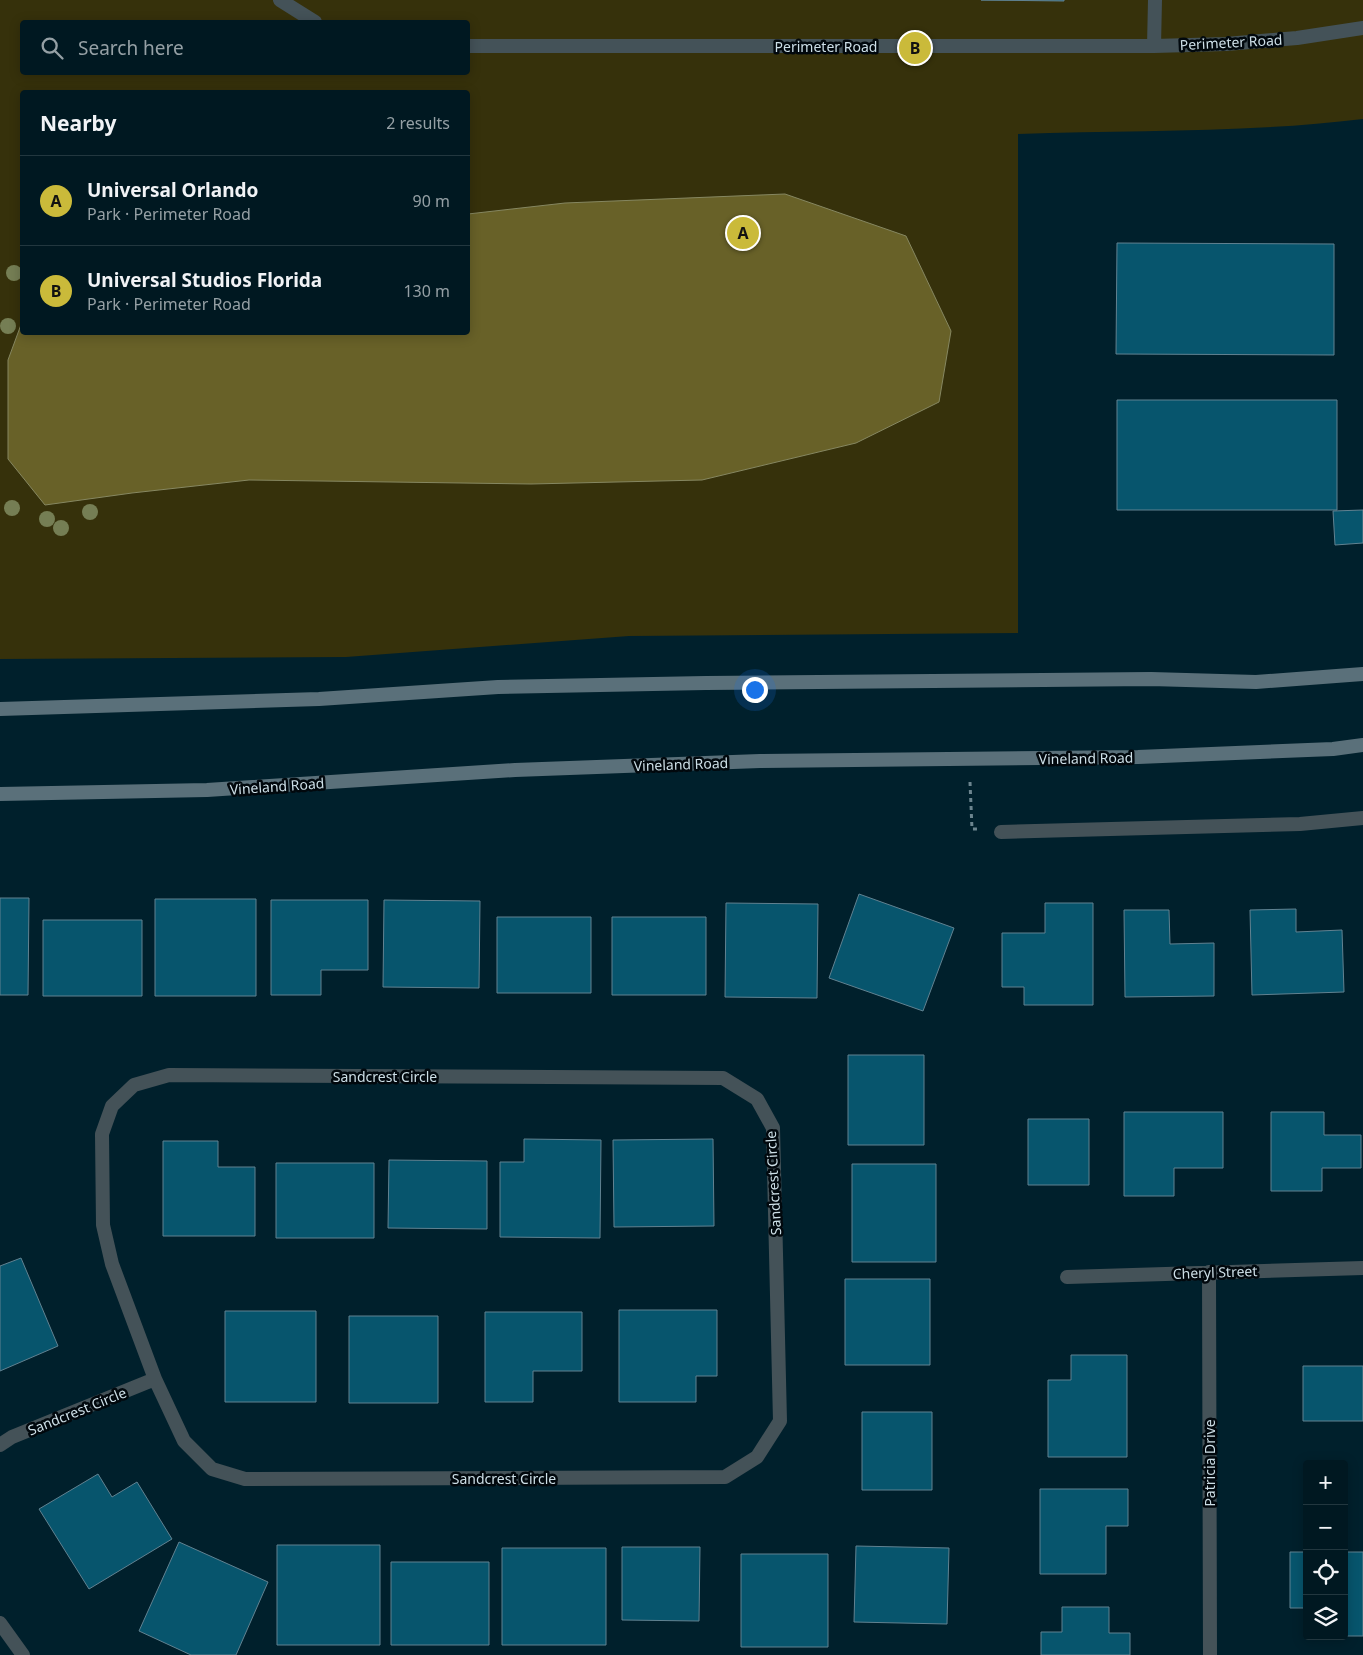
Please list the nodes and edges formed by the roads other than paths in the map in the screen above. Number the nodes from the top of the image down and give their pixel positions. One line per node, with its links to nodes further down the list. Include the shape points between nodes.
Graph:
1 (280, 0): 3 (street)
2 (1155, 0): 6 (street)
3 (312, 20)
4 (1363, 28): 6 (street, Perimeter Road, via 1297,38)
5 (470, 46): 6 (street, Perimeter Road)
6 (1154, 46)
7 (1363, 674): 8 (main road, via 1256,682 1131,679 498,687 319,699)
8 (0, 709)
9 (1363, 745): 10 (main road, Vineland Road, via 1138,757 760,761 535,769 207,790)
10 (0, 794)
11 (1363, 818): 12 (street, via 1300,824)
12 (1001, 832)
13 (1363, 1268): 14 (street, Cheryl Street)
14 (1209, 1272): 15 (street, Cheryl Street); 20 (street, Patricia Drive)
15 (1066, 1277)
16 (155, 1379): 16 (street, Sandcrest Circle, via 184,1441 212,1469 245,1479 725,1478 757,1457 780,1421 773,1128 757,1099 723,1078 169,1075 134,1085 112,1106 102,1134 103,1225 112,1264); 17 (street, Sandcrest Circle, via 12,1437)
17 (0, 1445)
18 (0, 1623): 19 (street)
19 (23, 1655)
20 (1210, 1655)

